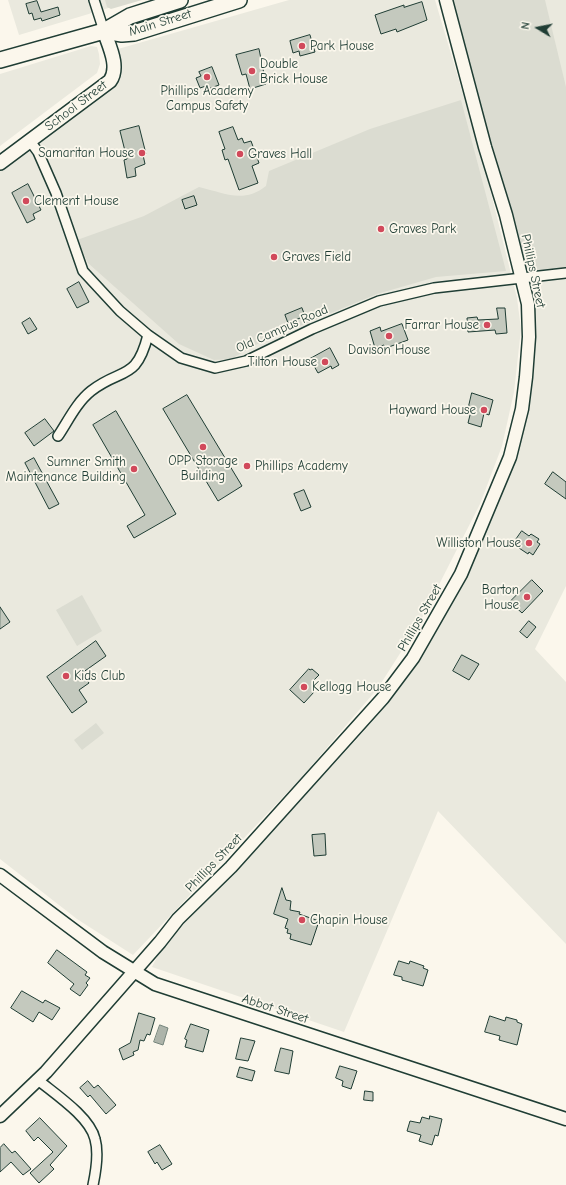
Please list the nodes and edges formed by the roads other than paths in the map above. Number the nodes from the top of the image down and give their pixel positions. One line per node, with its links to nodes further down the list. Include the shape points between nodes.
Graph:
1 (94, 0): 5 (street)
2 (180, 0): 5 (main road, Main Street, via 130,16)
3 (238, 0): 5 (main road, Main Street, via 134,33)
4 (446, 0): 10 (street, Phillips Street)
5 (104, 31): 6 (main road, Main Street); 7 (main road, School Street, via 113,58 112,78)
6 (0, 60)
7 (30, 141): 8 (main road, School Street); 11 (street, Old Campus Road, via 38,152 56,192 83,271 120,312)
8 (0, 163)
9 (566, 273): 10 (street, Old Campus Road)
10 (522, 278): 11 (street, Old Campus Road, via 434,288 379,302 312,329 246,361 215,368 181,358); 14 (street, Phillips Street, via 529,322 527,369 522,409 510,457 461,574 432,628 383,698 231,867 178,919)
11 (148, 335): 12 (street, via 139,360 131,370 92,390 82,400)
12 (58, 436)
13 (0, 874): 14 (street, Abbot Street, via 66,925)
14 (134, 972): 15 (street, Phillips Street); 17 (street, Abbot Street, via 155,984 201,1000)
15 (38, 1080): 16 (street, Phillips Street); 18 (street, via 85,1120 95,1138 96,1157)
16 (0, 1116)
17 (566, 1120)
18 (92, 1185)

